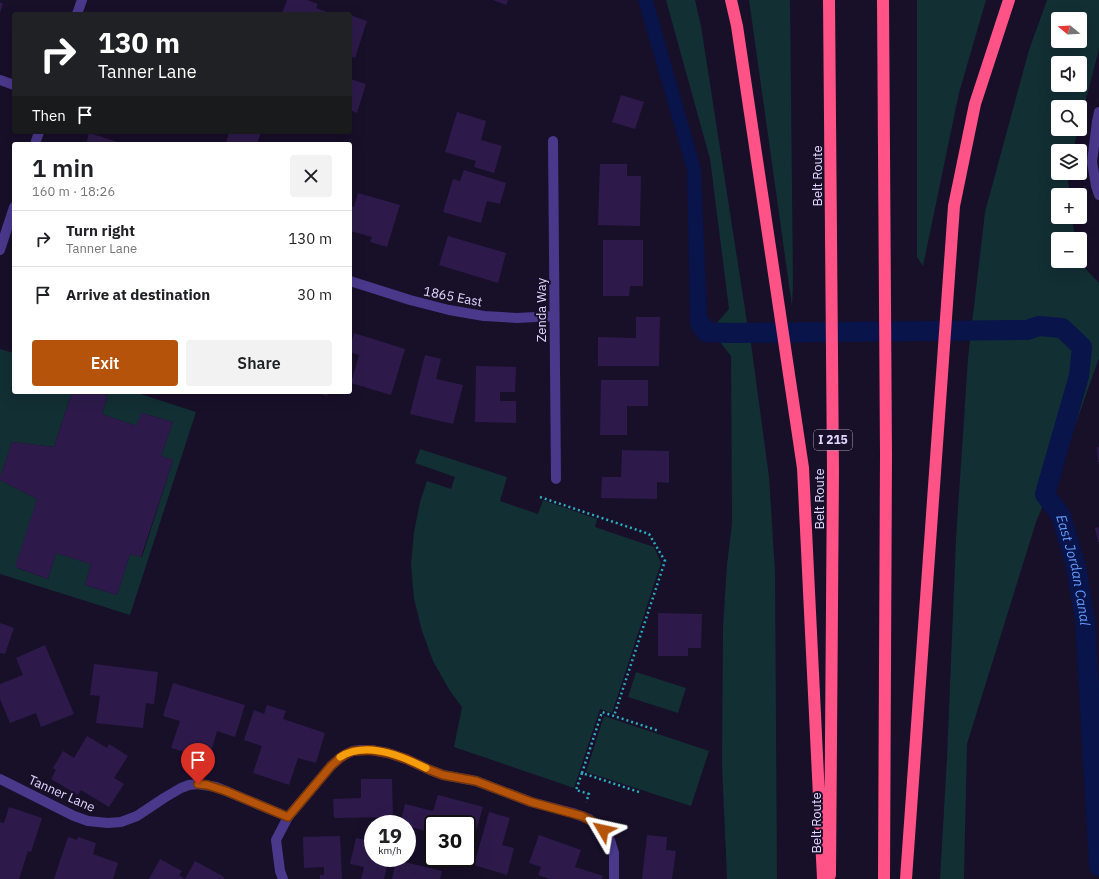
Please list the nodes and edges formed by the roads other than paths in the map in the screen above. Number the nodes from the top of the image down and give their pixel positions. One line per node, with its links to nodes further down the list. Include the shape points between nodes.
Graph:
1 (82, 0): 7 (street)
2 (731, 0): 8 (highway)
3 (734, 0): 8 (highway)
4 (829, 0): 24 (highway, Belt Route / I 215, via 833,471)
5 (883, 0): 25 (highway, via 886,447)
6 (1009, 0): 26 (highway, via 975,104 954,206)
7 (78, 12)
8 (737, 26): 23 (highway, via 803,468)
9 (0, 80): 10 (street)
10 (12, 84)
11 (1099, 112): 13 (street, via 1092,162)
12 (552, 141): 17 (street, Zenda Way)
13 (1099, 195)
14 (12, 213): 15 (street)
15 (0, 250)
16 (352, 282): 17 (street, 1865 East, via 410,300 484,316)
17 (554, 316): 18 (street, Zenda Way)
18 (556, 479)
19 (0, 779): 20 (street, Tanner Lane, via 74,816 102,823 115,823 132,818 181,788 198,784 226,791)
20 (288, 817): 21 (street, via 276,840); 22 (street, via 331,766 346,754 365,750 388,753 443,775 476,781 531,802 582,816 599,826 610,840 614,853)
21 (283, 879)
22 (614, 879)
23 (823, 879)
24 (830, 879)
25 (884, 879)
26 (906, 879)

